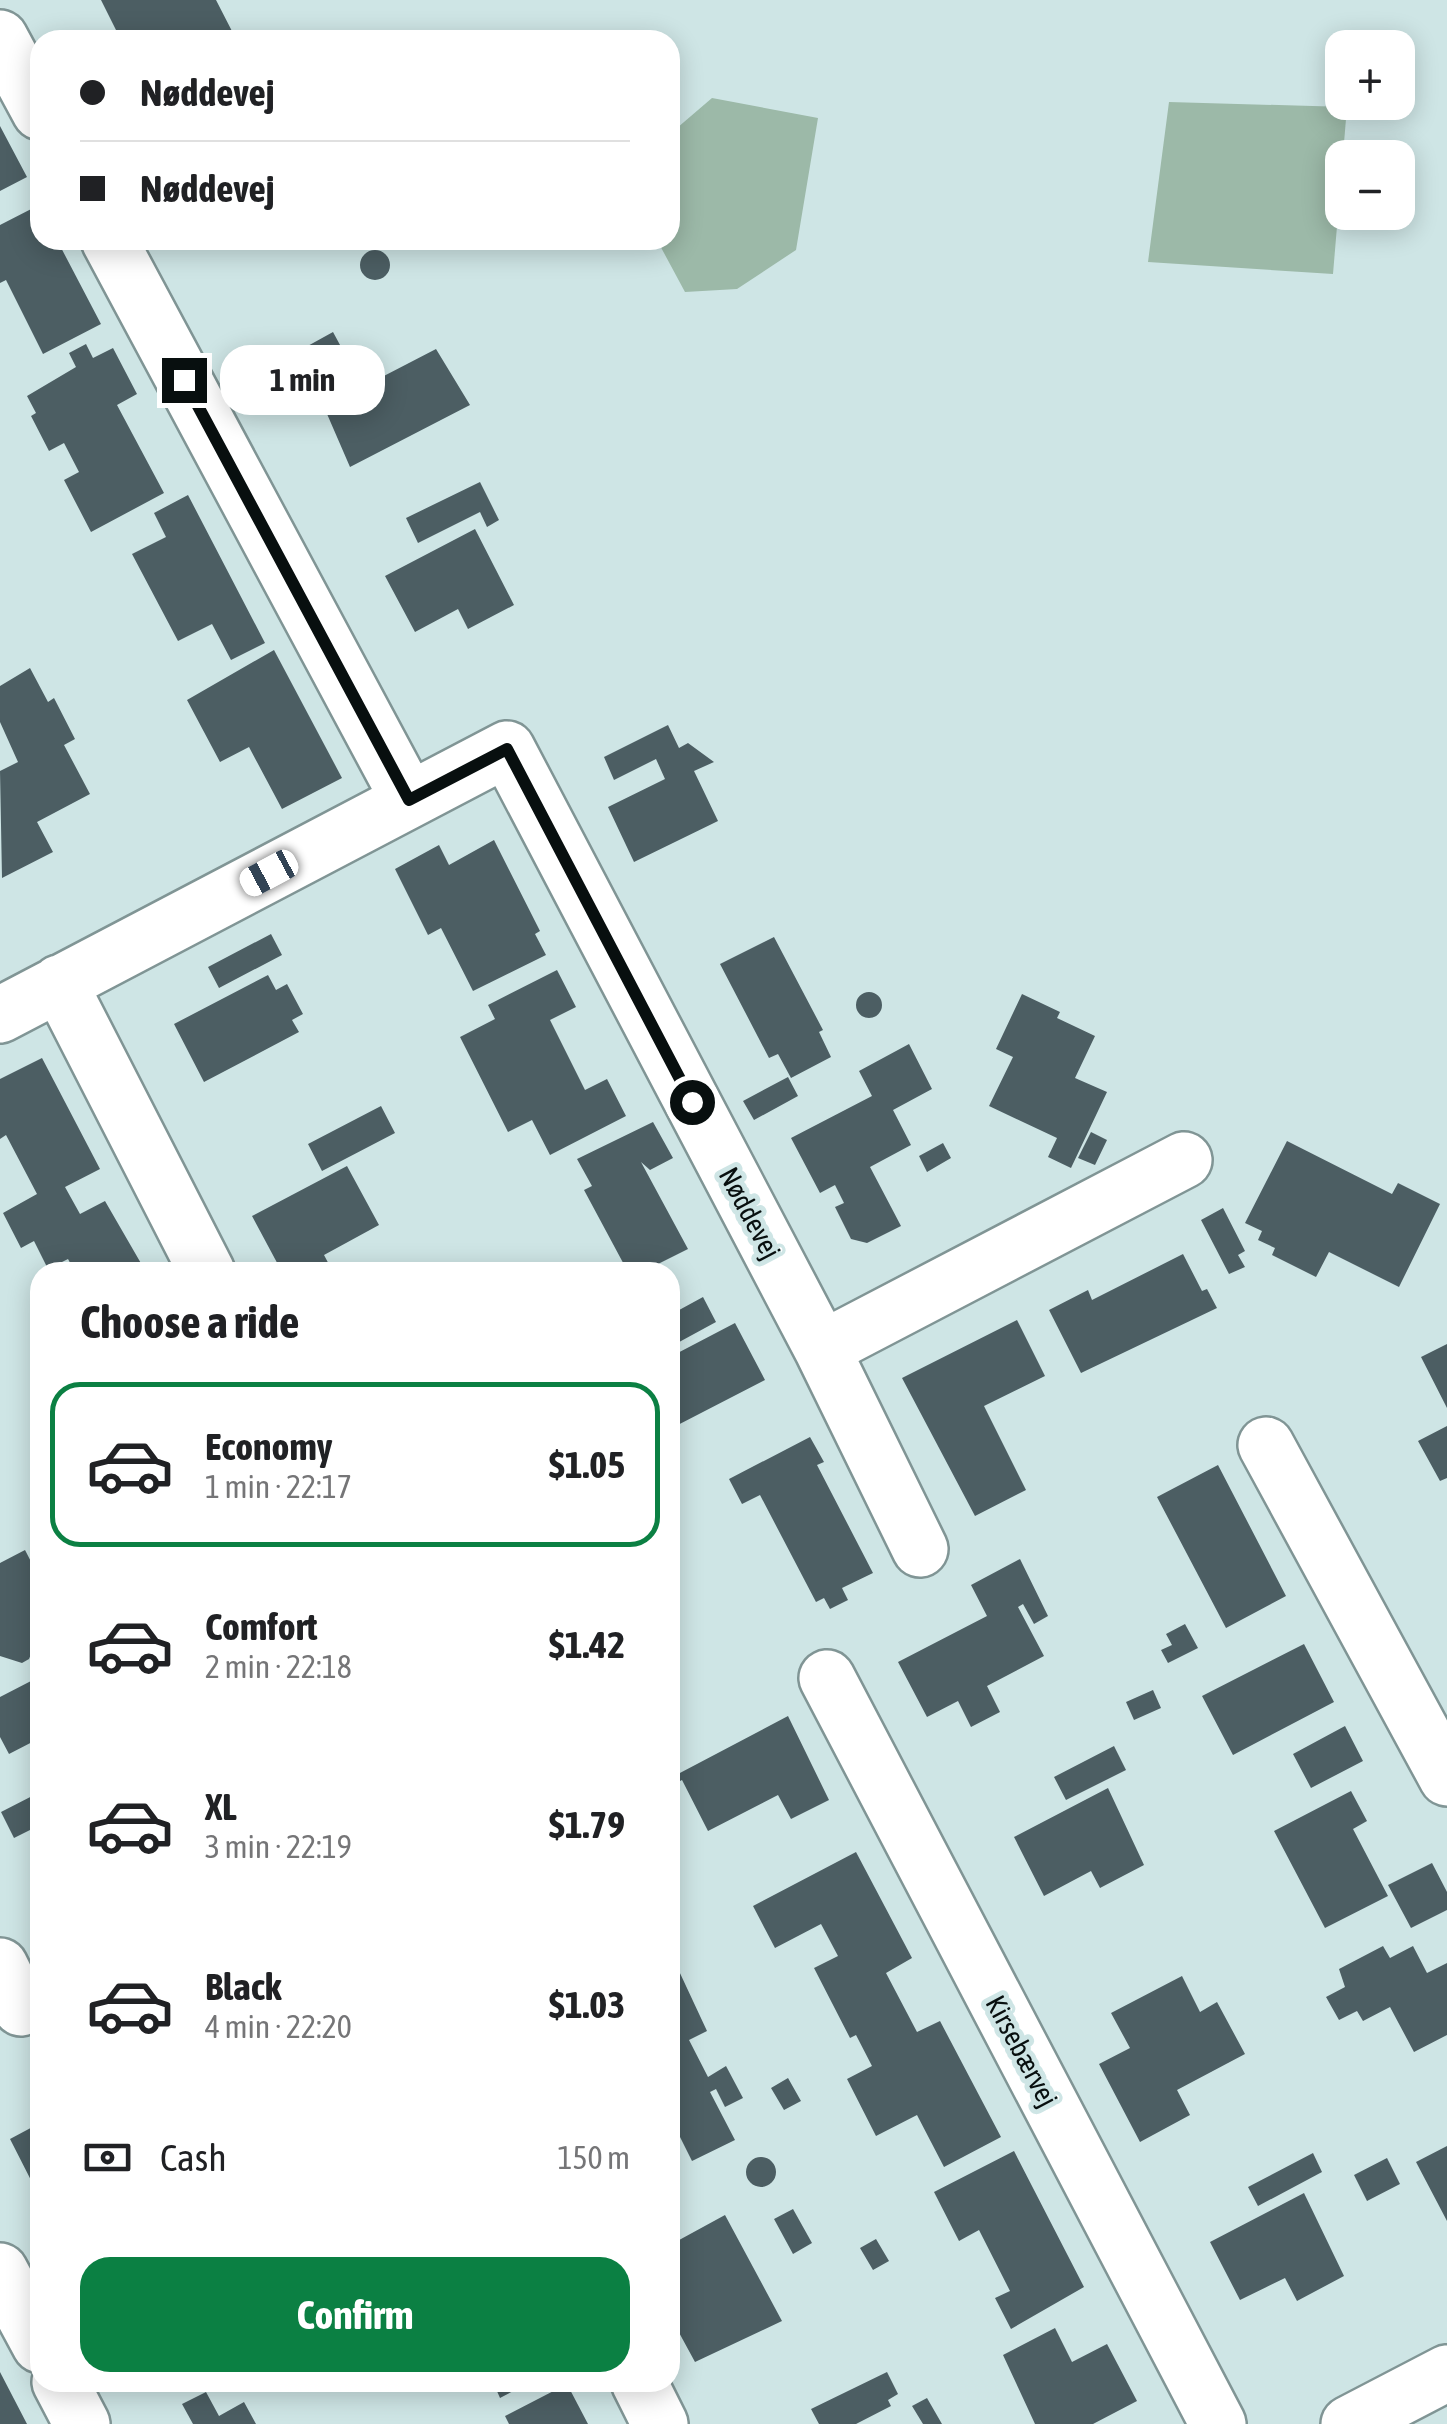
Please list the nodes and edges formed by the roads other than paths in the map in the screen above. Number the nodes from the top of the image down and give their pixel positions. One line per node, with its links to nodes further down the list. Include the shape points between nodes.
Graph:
1 (0, 38): 2 (street)
2 (30, 94)
3 (113, 250): 4 (street)
4 (409, 800): 5 (street, Nøddevej); 9 (street, Nøddevej, via 507,749)
5 (59, 983): 6 (street, Nøddevej); 8 (street)
6 (0, 1014)
7 (1184, 1160): 9 (street)
8 (202, 1262)
9 (822, 1349): 11 (street, Nøddevej)
10 (1266, 1445): 13 (street)
11 (920, 1550)
12 (827, 1678): 21 (street, Kirsebærvej)
13 (1447, 1778)
14 (0, 2271): 15 (street)
15 (30, 2326)
16 (1447, 2373): 22 (street)
17 (65, 2392): 19 (street)
18 (643, 2392): 20 (street)
19 (82, 2424)
20 (660, 2424)
21 (1218, 2424)
22 (1349, 2424)

